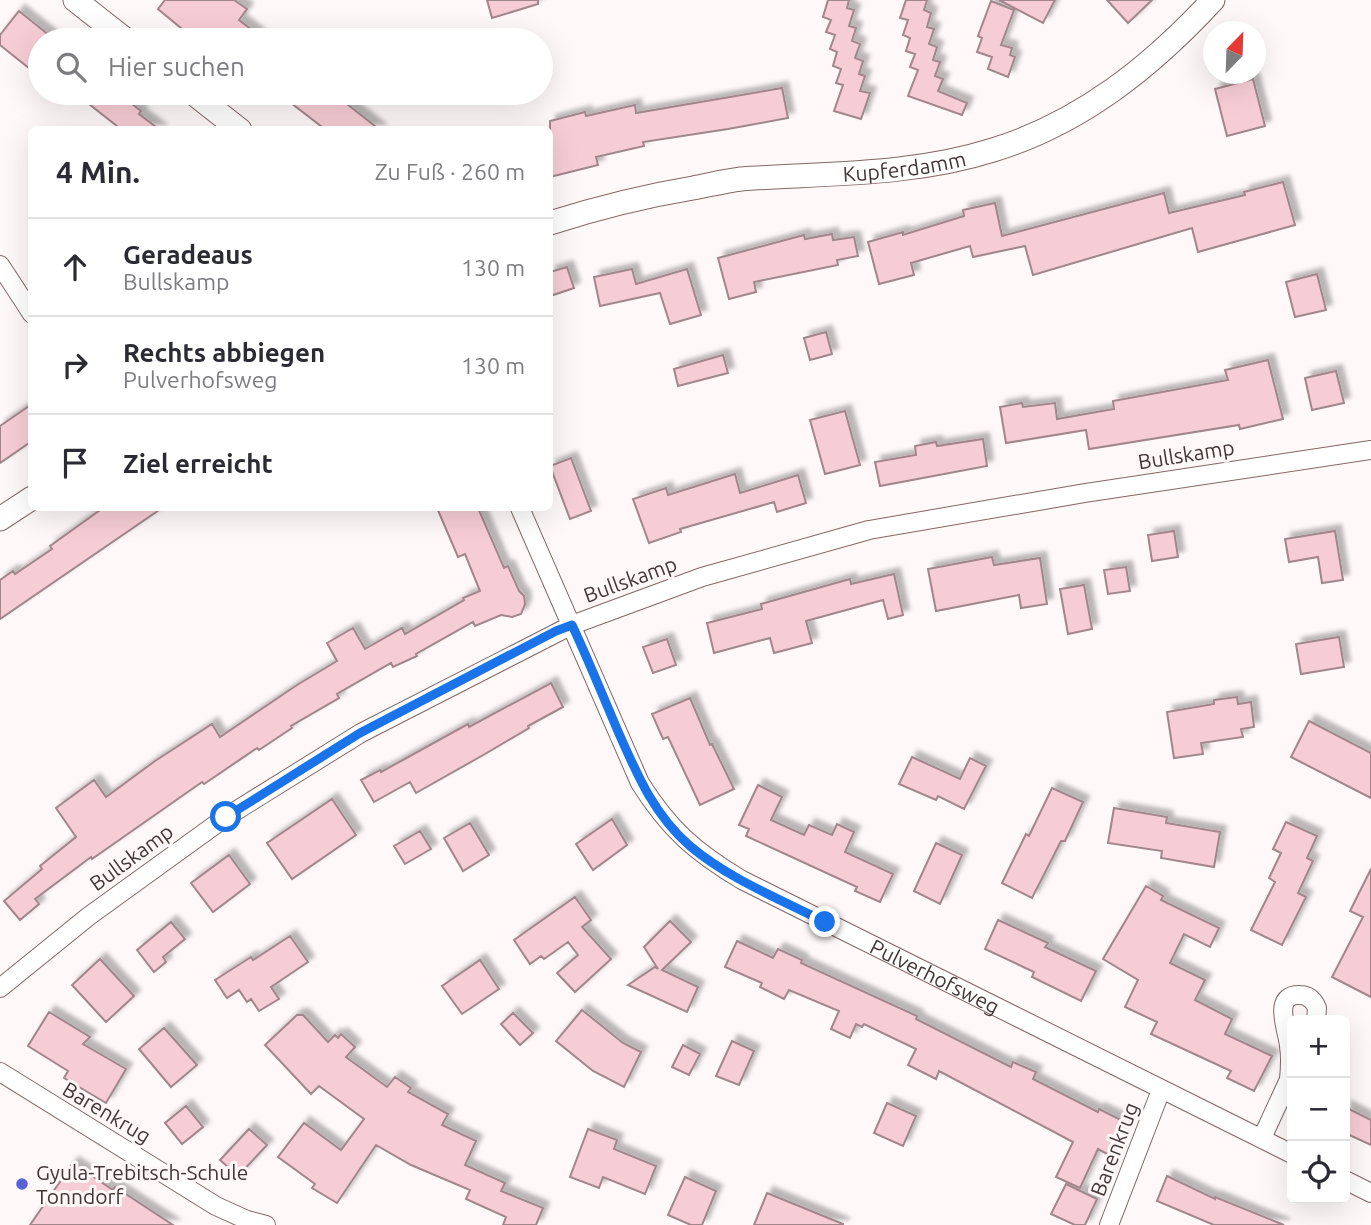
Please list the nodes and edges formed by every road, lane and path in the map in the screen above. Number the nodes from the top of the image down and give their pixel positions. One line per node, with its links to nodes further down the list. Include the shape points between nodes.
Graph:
1 (1213, 0): 6 (street, Kupferdamm, via 1136,75 1106,96 1051,127 995,150 922,167 737,180 629,201)
2 (89, 4): 3 (street)
3 (114, 28)
4 (208, 105): 5 (street)
5 (235, 126)
6 (553, 222)
7 (0, 265): 8 (street)
8 (28, 308)
9 (1371, 450): 13 (street, Bullskamp, via 869,530 702,577)
10 (28, 501): 12 (street)
11 (521, 511): 13 (street, Pulverhofsweg)
12 (0, 519)
13 (572, 625): 14 (street, Bullskamp, via 360,733 226,817 89,916); 19 (street, Pulverhofsweg, via 640,783 658,811 690,845 741,880)
14 (0, 988)
15 (1316, 1015): 16 (street, via 1308,996 1292,996 1282,1009)
16 (1287, 1033)
17 (0, 1072): 24 (street, Barenkrug, via 216,1206)
18 (1291, 1078): 20 (street)
19 (1161, 1090): 20 (street, Pulverhofsweg); 25 (street, Barenkrug)
20 (1262, 1138): 21 (street, Pulverhofsweg)
21 (1287, 1151)
22 (1350, 1182): 23 (street)
23 (1371, 1193)
24 (266, 1225)
25 (1109, 1225)

